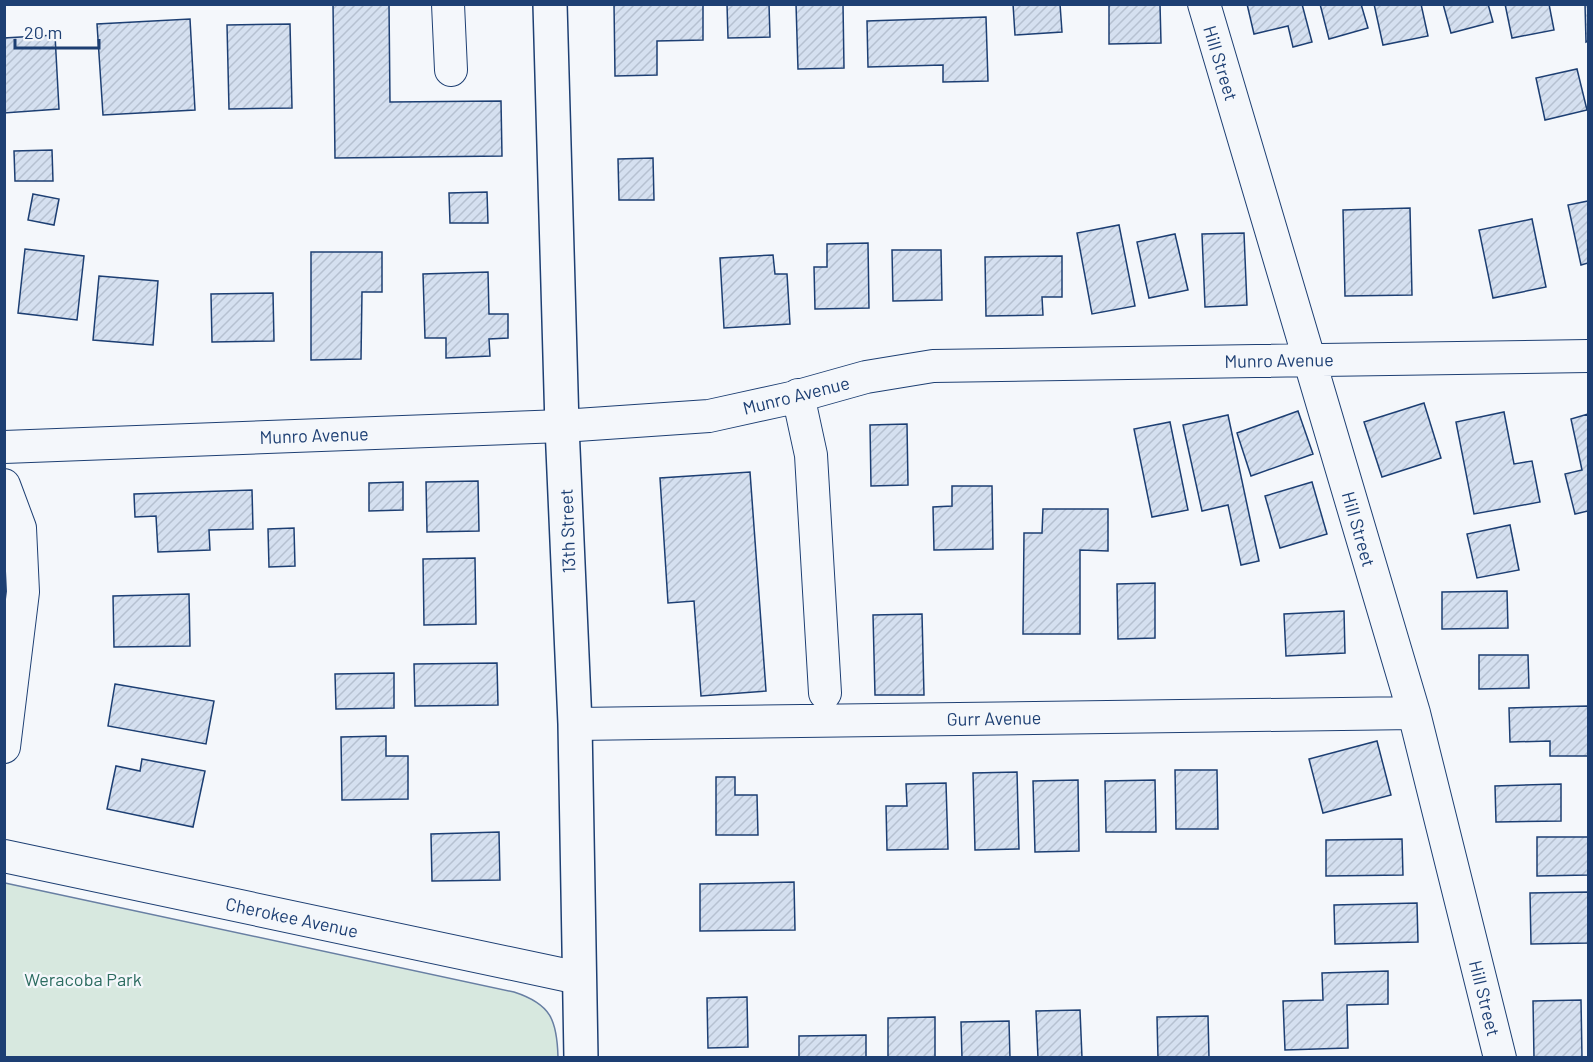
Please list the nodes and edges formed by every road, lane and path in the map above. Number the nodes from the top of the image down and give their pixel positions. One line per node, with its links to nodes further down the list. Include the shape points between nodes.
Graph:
1 (448, 4): 4 (street)
2 (550, 4): 8 (main road, 13th Street)
3 (1204, 4): 6 (street, Hill Street)
4 (451, 70)
5 (1588, 356): 6 (street, Munro Avenue)
6 (1310, 359): 7 (street, Munro Avenue, via 933,366 866,377); 12 (street, Hill Street)
7 (798, 395): 8 (street, Munro Avenue, via 709,416); 11 (street, via 811,455)
8 (562, 426): 9 (street, Munro Avenue); 13 (main road, 13th Street)
9 (4, 447)
10 (4, 485): 14 (street, via 20,528 22,592)
11 (825, 693)
12 (1413, 713): 13 (street, Gurr Avenue); 18 (street, Hill Street)
13 (575, 724): 16 (main road, 13th Street)
14 (4, 747)
15 (4, 856): 16 (street, Cherokee Avenue)
16 (579, 978): 17 (main road, 13th Street)
17 (581, 1058)
18 (1500, 1058)

